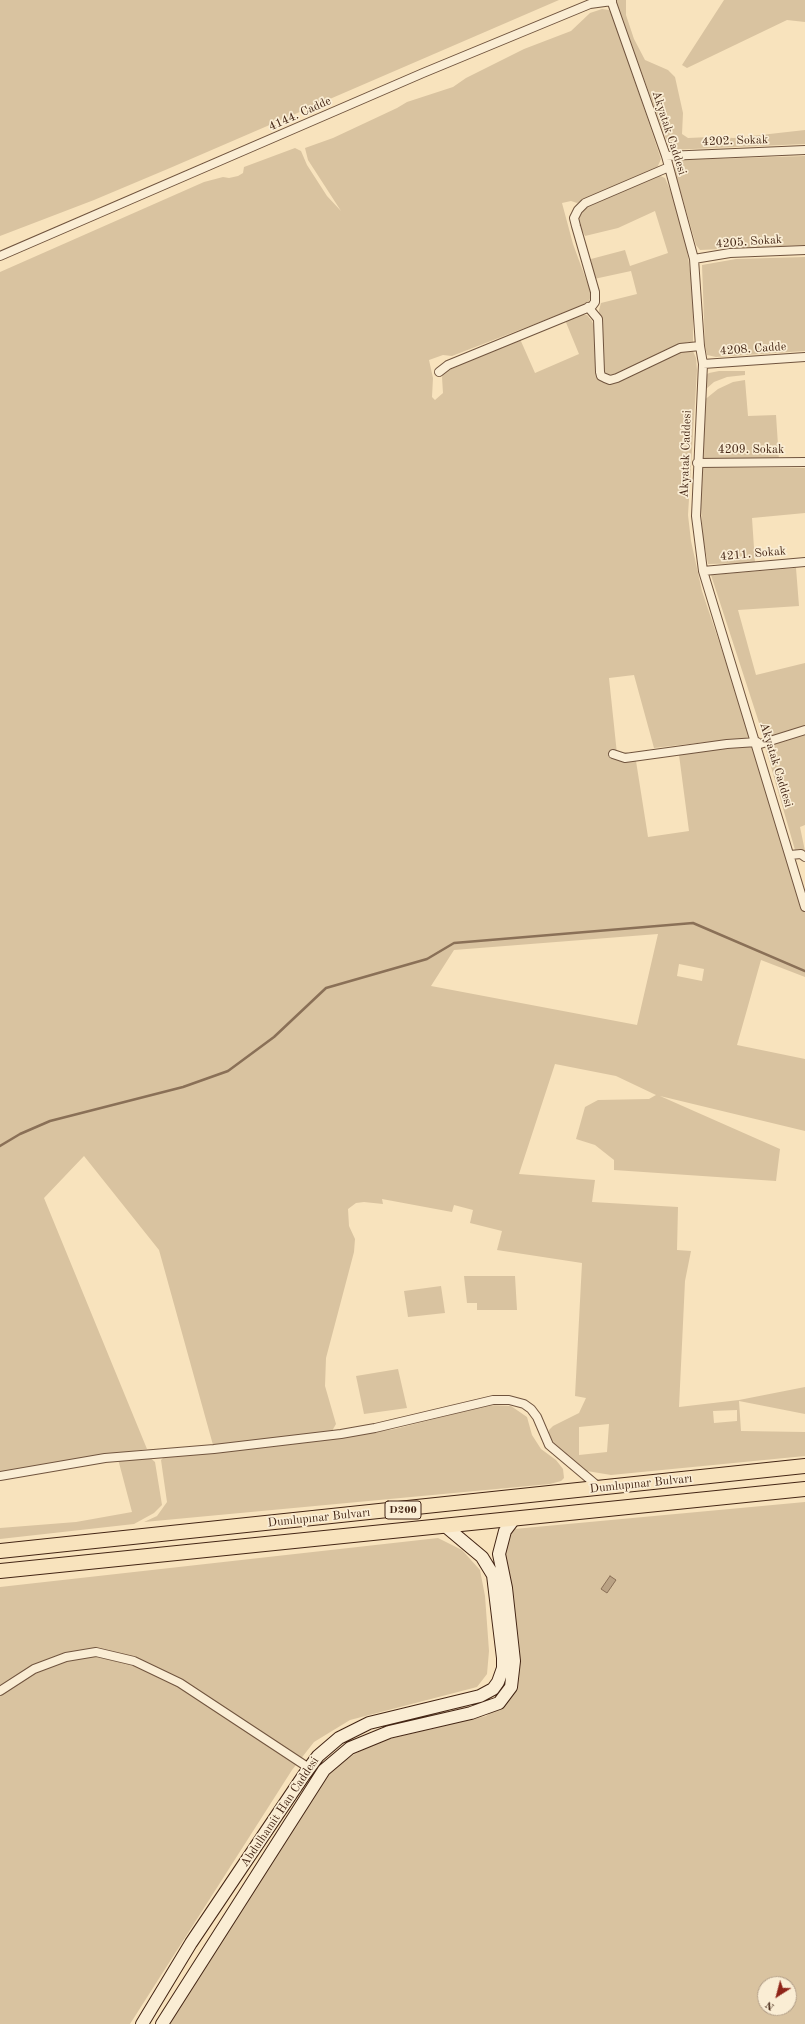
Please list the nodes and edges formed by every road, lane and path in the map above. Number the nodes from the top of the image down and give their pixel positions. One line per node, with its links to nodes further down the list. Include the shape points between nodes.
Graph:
1 (611, 0): 3 (street, Akyatak Caddesi); 6 (street, 4144. Cadde, via 590,4 423,73)
2 (805, 150): 3 (street, 4202. Sokak)
3 (666, 156): 4 (street, Akyatak Caddesi)
4 (669, 167): 7 (street, Akyatak Caddesi); 8 (street, via 585,203 578,210 574,218 596,298)
5 (805, 250): 7 (street, 4205. Sokak, via 730,253)
6 (0, 256)
7 (694, 259): 9 (street, Akyatak Caddesi)
8 (588, 307): 9 (street, via 598,319 601,376 610,380 680,348); 12 (street, via 448,365)
9 (700, 346): 11 (street, Akyatak Caddesi)
10 (805, 357): 11 (street, 4208. Cadde)
11 (703, 364): 14 (street, Akyatak Caddesi)
12 (439, 372)
13 (805, 462): 14 (street, 4209. Sokak)
14 (697, 463): 16 (street, Akyatak Caddesi, via 696,516)
15 (805, 562): 16 (street, 4211. Sokak)
16 (703, 571): 18 (street, Akyatak Caddesi)
17 (805, 730): 18 (street)
18 (757, 743): 19 (street, via 727,744 625,758); 20 (street, Akyatak Caddesi)
19 (614, 754)
20 (790, 855): 21 (street, via 801,854); 22 (street, Akyatak Caddesi)
21 (805, 857)
22 (805, 907)
23 (805, 1466): 25 (highway, Dumlupınar Bulvarı / D200)
24 (0, 1476): 25 (street, via 105,1458 341,1434 493,1400 509,1400 531,1409 550,1445)
25 (600, 1488): 29 (highway, Dumlupınar Bulvarı / D200)
26 (805, 1489): 27 (highway, Dumlupınar Bulvarı / D200)
27 (514, 1519): 28 (highway, Dumlupınar Bulvarı / D200); 34 (main road, Abdulhamit Han Caddesi, via 505,1531 499,1554 506,1588 514,1661 511,1686 499,1703 471,1713 389,1732 350,1748 324,1770)
28 (445, 1526): 30 (highway, Dumlupınar Bulvarı / D200); 32 (main road, Abdulhamit Han Caddesi, via 482,1556 493,1575 504,1658 498,1682 493,1689 480,1696 393,1716 353,1730 330,1745)
29 (0, 1552)
30 (0, 1571)
31 (0, 1691): 32 (street, via 34,1669 66,1657 96,1652 134,1661 180,1683)
32 (309, 1768): 33 (main road, Abdulhamit Han Caddesi, via 192,1943)
33 (142, 2024)
34 (162, 2024)

